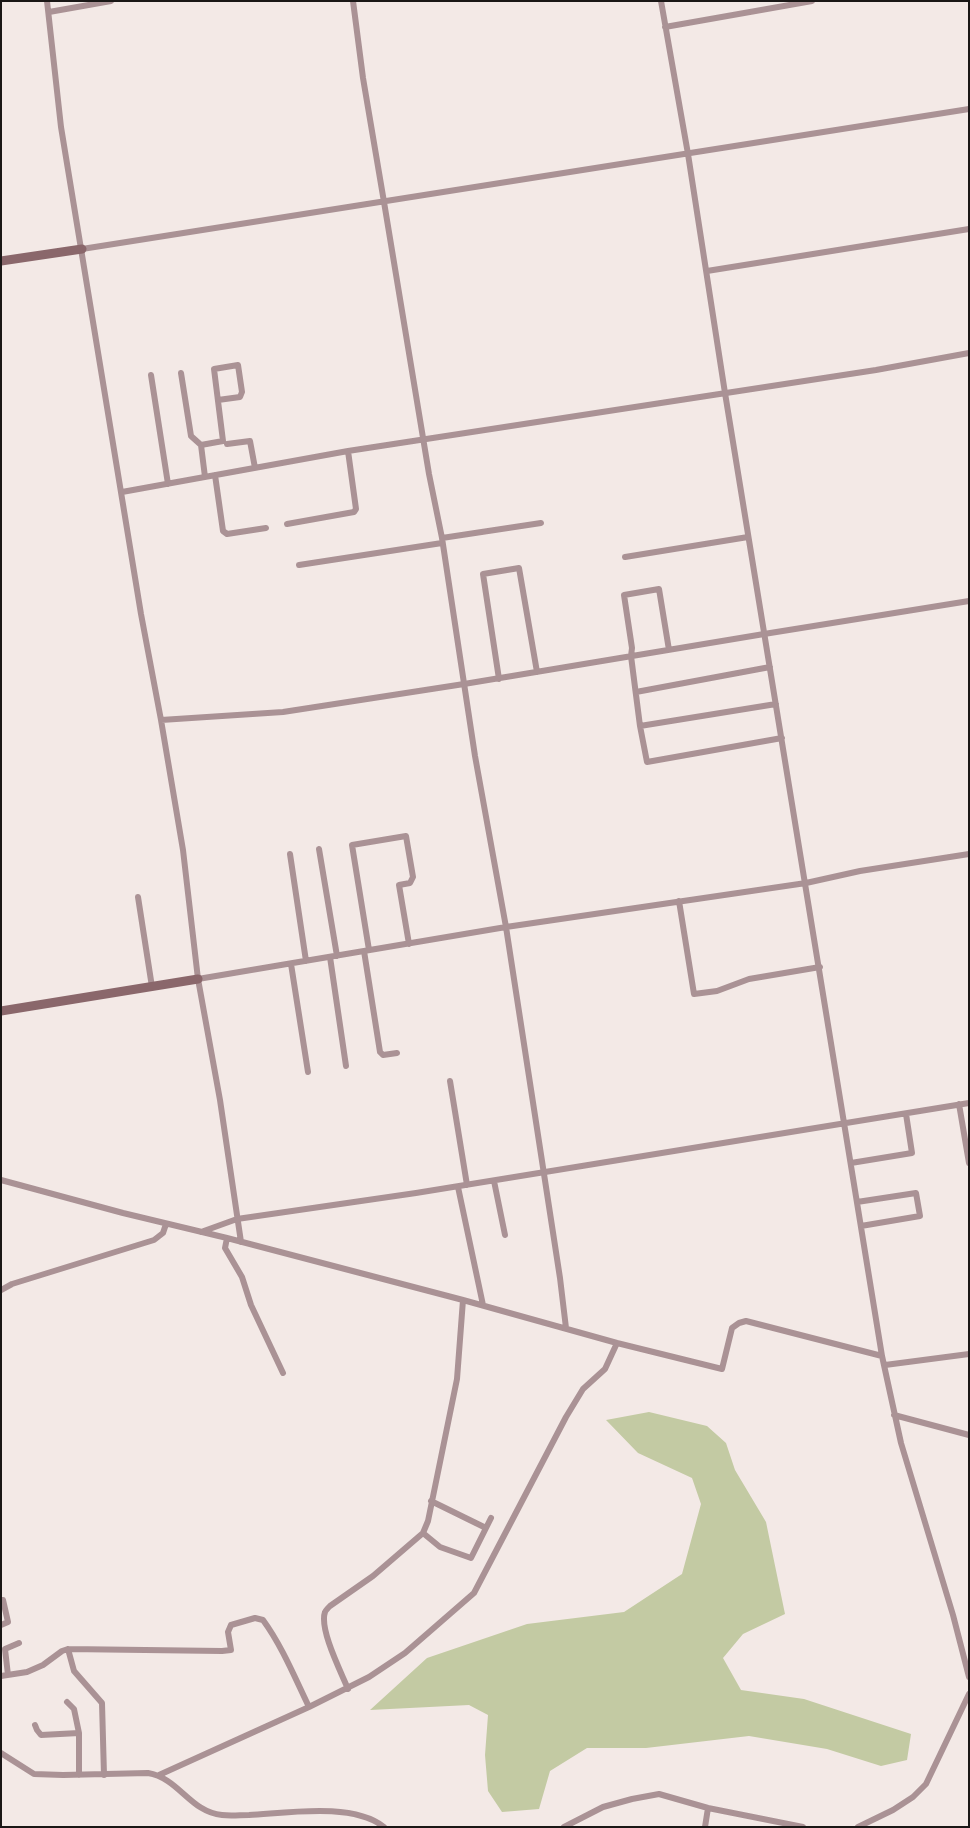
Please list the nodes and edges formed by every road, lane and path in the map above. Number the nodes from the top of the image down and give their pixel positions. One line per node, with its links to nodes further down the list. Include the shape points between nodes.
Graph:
1 (47, 1): 6 (street)
2 (110, 1): 6 (street)
3 (353, 1): 10 (street)
4 (661, 1): 7 (street)
5 (812, 1): 7 (street)
6 (49, 12): 12 (street, via 61,127)
7 (665, 27): 9 (street)
8 (969, 109): 9 (street)
9 (688, 154): 10 (street); 14 (street)
10 (384, 202): 12 (street); 20 (street)
11 (969, 229): 14 (street)
12 (82, 249): 13 (street); 28 (street)
13 (1, 262)
14 (707, 271): 18 (street)
15 (969, 353): 18 (street)
16 (181, 373): 22 (street, via 190,436)
17 (150, 375): 27 (street)
18 (725, 393): 20 (street); 32 (street)
19 (218, 400): 19 (street, via 214,369 238,364 240,397); 22 (street, via 223,441)
20 (424, 440): 23 (street); 33 (street)
21 (227, 444): 24 (street, via 250,441)
22 (201, 445): 26 (street)
23 (348, 451): 24 (street); 30 (street, via 354,512)
24 (255, 468): 25 (street)
25 (215, 475): 26 (street); 31 (street, via 223,531 227,534)
26 (205, 477): 27 (street)
27 (168, 484): 28 (street)
28 (122, 492): 46 (street)
29 (541, 523): 33 (street)
30 (287, 524)
31 (266, 528)
32 (748, 537): 34 (street); 37 (street)
33 (442, 540): 35 (street); 43 (street)
34 (624, 557)
35 (299, 565)
36 (969, 602): 37 (street)
37 (764, 634): 38 (street); 40 (street)
38 (669, 650): 39 (street); 39 (street, via 659,589 624,595)
39 (631, 656): 41 (street); 44 (street)
40 (770, 667): 44 (street); 45 (street)
41 (537, 672): 42 (street); 42 (street, via 520,568 501,571 483,574)
42 (499, 678): 43 (street)
43 (464, 684): 46 (street, via 283,712); 55 (street)
44 (636, 692): 47 (street)
45 (776, 704): 47 (street); 48 (street)
46 (161, 720): 62 (street, via 183,850)
47 (640, 726): 48 (street, via 648,762)
48 (782, 738): 52 (street)
49 (319, 849): 58 (street)
50 (290, 854): 59 (street)
51 (969, 854): 52 (street)
52 (806, 883): 54 (street); 61 (street)
53 (138, 896): 63 (street)
54 (679, 901): 55 (street); 61 (street, via 694,994 717,991 749,979)
55 (506, 927): 56 (street); 75 (street)
56 (409, 944): 57 (street); 57 (street, via 399,885 410,883 413,877 406,836 352,845)
57 (366, 951): 58 (street); 65 (street, via 380,1052 383,1055)
58 (333, 956): 59 (street); 66 (street)
59 (306, 961): 60 (street)
60 (291, 964): 62 (street); 67 (street)
61 (820, 967): 72 (street)
62 (198, 979): 63 (street); 81 (street)
63 (152, 987): 64 (street)
64 (1, 1011)
65 (397, 1053)
66 (346, 1066)
67 (308, 1072)
68 (450, 1080): 78 (street)
69 (969, 1103): 70 (street)
70 (959, 1104): 71 (street); 74 (street)
71 (906, 1114): 72 (street); 73 (street, via 912,1153)
72 (845, 1124): 73 (street); 75 (street)
73 (851, 1163): 80 (street)
74 (969, 1163)
75 (543, 1172): 77 (street); 91 (street)
76 (1, 1180): 82 (street)
77 (494, 1181): 78 (street); 85 (street)
78 (467, 1185): 79 (street)
79 (458, 1186): 81 (street); 90 (street)
80 (857, 1202): 83 (street); 83 (street, via 916,1193 920,1216)
81 (237, 1219): 84 (street); 87 (street)
82 (166, 1224): 84 (street); 88 (street, via 163,1233 154,1240)
83 (861, 1226): 94 (street)
84 (200, 1232): 86 (street)
85 (505, 1235)
86 (226, 1238): 87 (street); 96 (street, via 225,1248 242,1277 251,1305)
87 (241, 1242): 89 (street)
88 (1, 1290)
89 (463, 1300): 90 (street); 99 (street, via 457,1379)
90 (483, 1305): 91 (street)
91 (566, 1328): 92 (street)
92 (617, 1343): 94 (street, via 722,1369 732,1328 746,1321); 109 (street, via 605,1369 583,1390 566,1417 474,1594 405,1653)
93 (969, 1354): 95 (street)
94 (882, 1356): 95 (street)
95 (885, 1365): 97 (street)
96 (283, 1373)
97 (894, 1415): 98 (street); 108 (street)
98 (969, 1435)
99 (431, 1502): 101 (street); 102 (street)
100 (491, 1518): 101 (street)
101 (486, 1528): 102 (street, via 471,1558 440,1547)
102 (422, 1533): 109 (street, via 325,1612 328,1641)
103 (3, 1600): 104 (street, via 8,1622)
104 (1, 1625)
105 (18, 1643): 107 (street, via 5,1649)
106 (68, 1649): 107 (street, via 27,1672); 112 (street, via 231,1650 228,1632 231,1625 255,1618 263,1620 280,1647); 117 (street, via 74,1671 102,1703)
107 (5, 1676)
108 (969, 1677)
109 (348, 1689): 112 (street)
110 (969, 1694): 124 (street, via 926,1784 893,1810)
111 (66, 1702): 114 (street, via 74,1710)
112 (310, 1707): 118 (street)
113 (35, 1725): 114 (street, via 41,1735)
114 (79, 1733): 116 (street)
115 (1, 1753): 116 (street, via 34,1774)
116 (79, 1775): 117 (street)
117 (104, 1775): 118 (street)
118 (159, 1775): 120 (street, via 198,1807 223,1816 348,1813 366,1816)
119 (708, 1808): 121 (street, via 659,1794 648,1795 603,1807); 122 (street); 123 (street)
120 (384, 1827)
121 (564, 1827)
122 (705, 1827)
123 (802, 1827)
124 (858, 1827)

